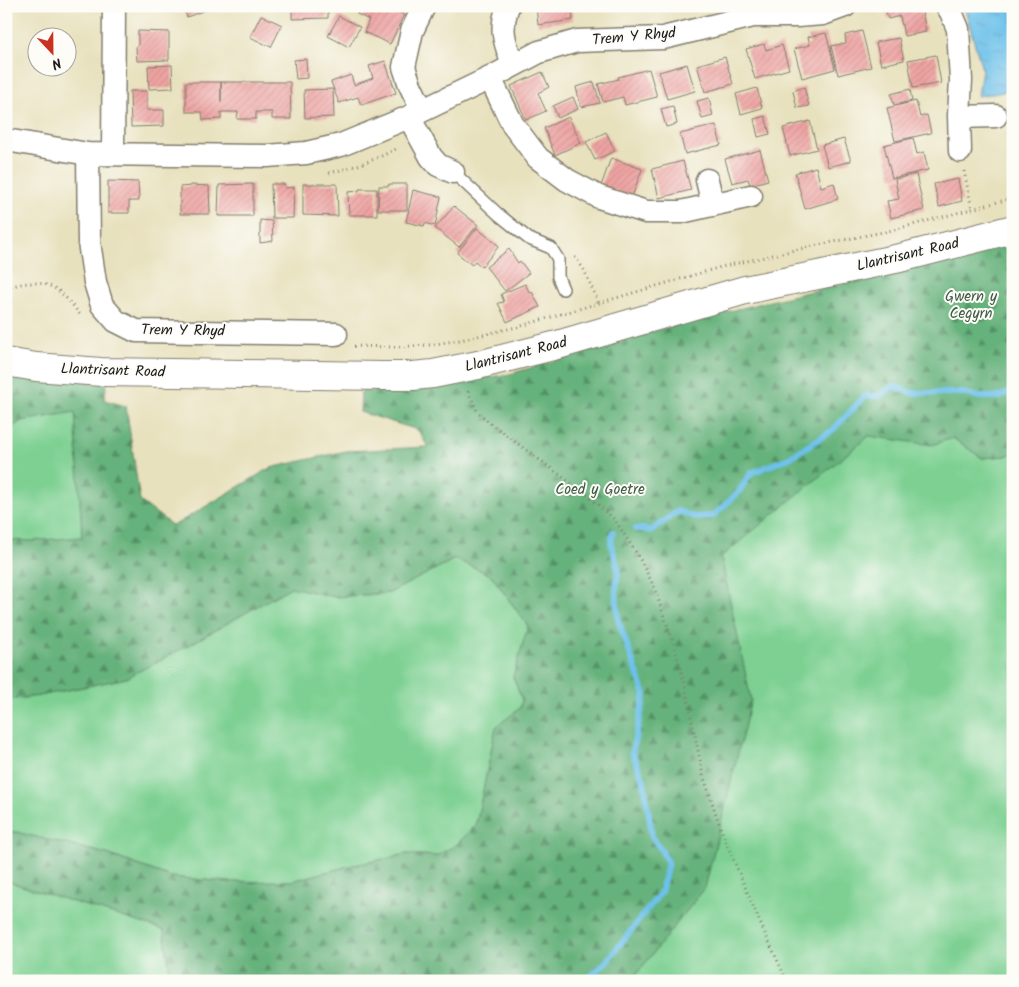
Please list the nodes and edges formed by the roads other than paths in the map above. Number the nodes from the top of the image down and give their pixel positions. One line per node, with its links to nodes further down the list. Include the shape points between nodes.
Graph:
1 (114, 6): 14 (street)
2 (424, 6): 8 (street, via 412,31 404,67)
3 (508, 6): 6 (street, via 503,36)
4 (845, 6): 6 (street, Trem Y Rhyd, via 806,16 753,16 662,38 576,41 539,52)
5 (947, 6): 10 (street, via 958,29 962,80)
6 (514, 65): 7 (street, Trem Y Rhyd)
7 (490, 78): 8 (street, Trem Y Rhyd); 18 (street, via 513,125 533,152 567,180 599,198 646,212 681,212)
8 (416, 114): 14 (street, Trem Y Rhyd, via 341,145 306,153 267,156); 15 (street, via 431,157)
9 (996, 116): 10 (street)
10 (959, 117): 12 (street)
11 (6, 140): 13 (street, Trem Y Rhyd)
12 (960, 151)
13 (88, 154): 14 (street, Trem Y Rhyd); 21 (street, Trem Y Rhyd, via 89,242 95,282 102,304 116,322 136,331)
14 (113, 154)
15 (452, 172): 20 (lane, via 529,239 551,248 558,259 558,277)
16 (707, 180): 18 (street)
17 (751, 196): 18 (street)
18 (713, 205)
19 (1013, 229): 22 (main road, Llantrisant Road, via 900,258 745,290 561,344 433,374 146,373 68,370)
20 (563, 289)
21 (343, 340)
22 (6, 362)

